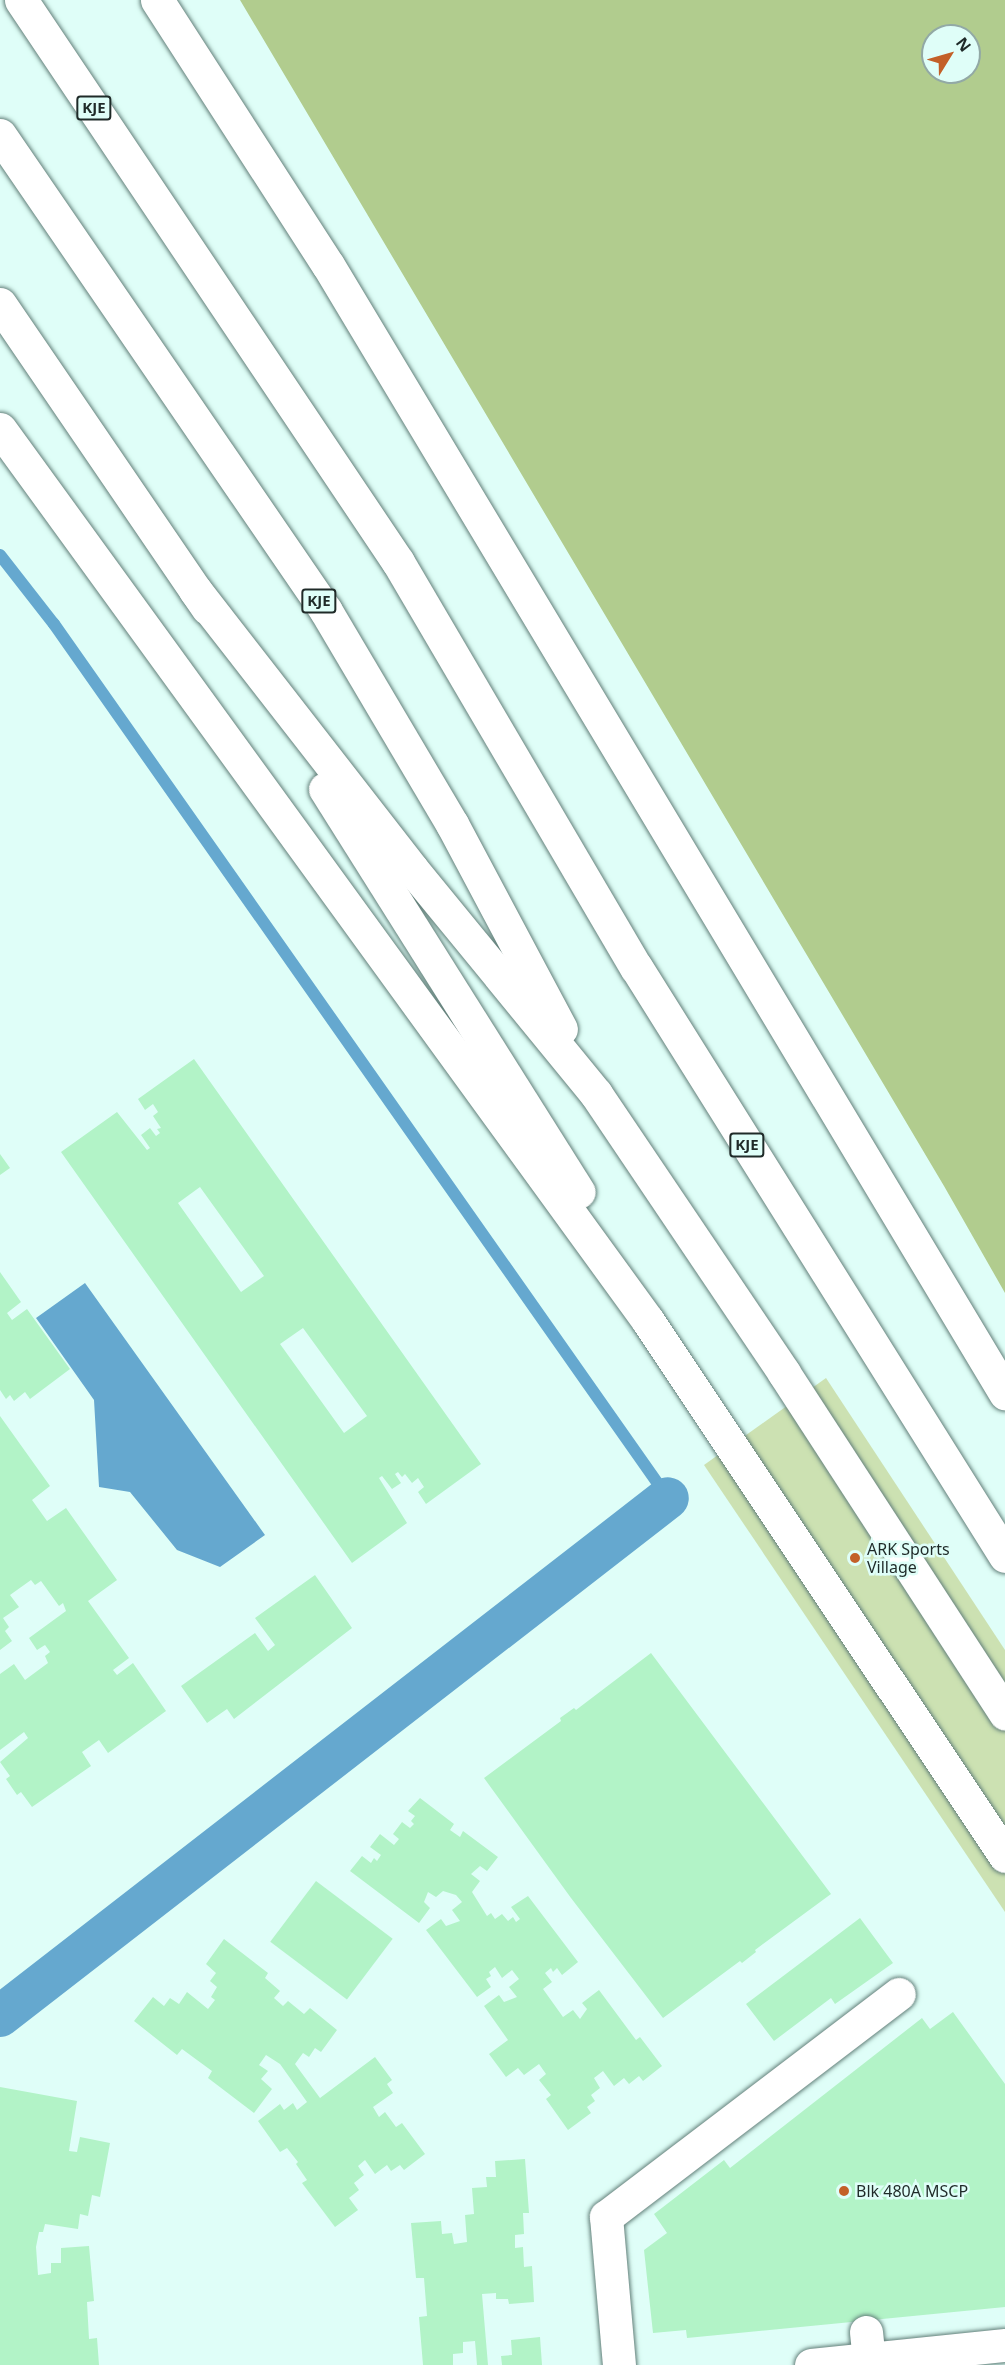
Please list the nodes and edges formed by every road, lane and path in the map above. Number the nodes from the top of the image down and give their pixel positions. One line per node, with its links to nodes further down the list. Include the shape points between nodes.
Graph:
1 (21, 0): 10 (main road, KJE, via 398,562 636,967)
2 (157, 0): 9 (main road, via 328,265)
3 (0, 135): 7 (main road, KJE, via 326,611 452,824)
4 (0, 304): 6 (main road)
5 (0, 429): 8 (main road)
6 (195, 590): 7 (main road, via 412,869); 8 (main road, via 392,891 568,1175 649,1310)
7 (596, 1094): 11 (main road, KJE, via 784,1373)
8 (648, 1321): 12 (main road)
9 (1005, 1393)
10 (1005, 1556)
11 (1005, 1713)
12 (1005, 1856)
13 (899, 1994): 16 (main road, via 606,2217)
14 (1005, 2345): 15 (main road)
15 (901, 2360): 17 (main road, via 867,2345)
16 (620, 2365)
17 (812, 2365)

